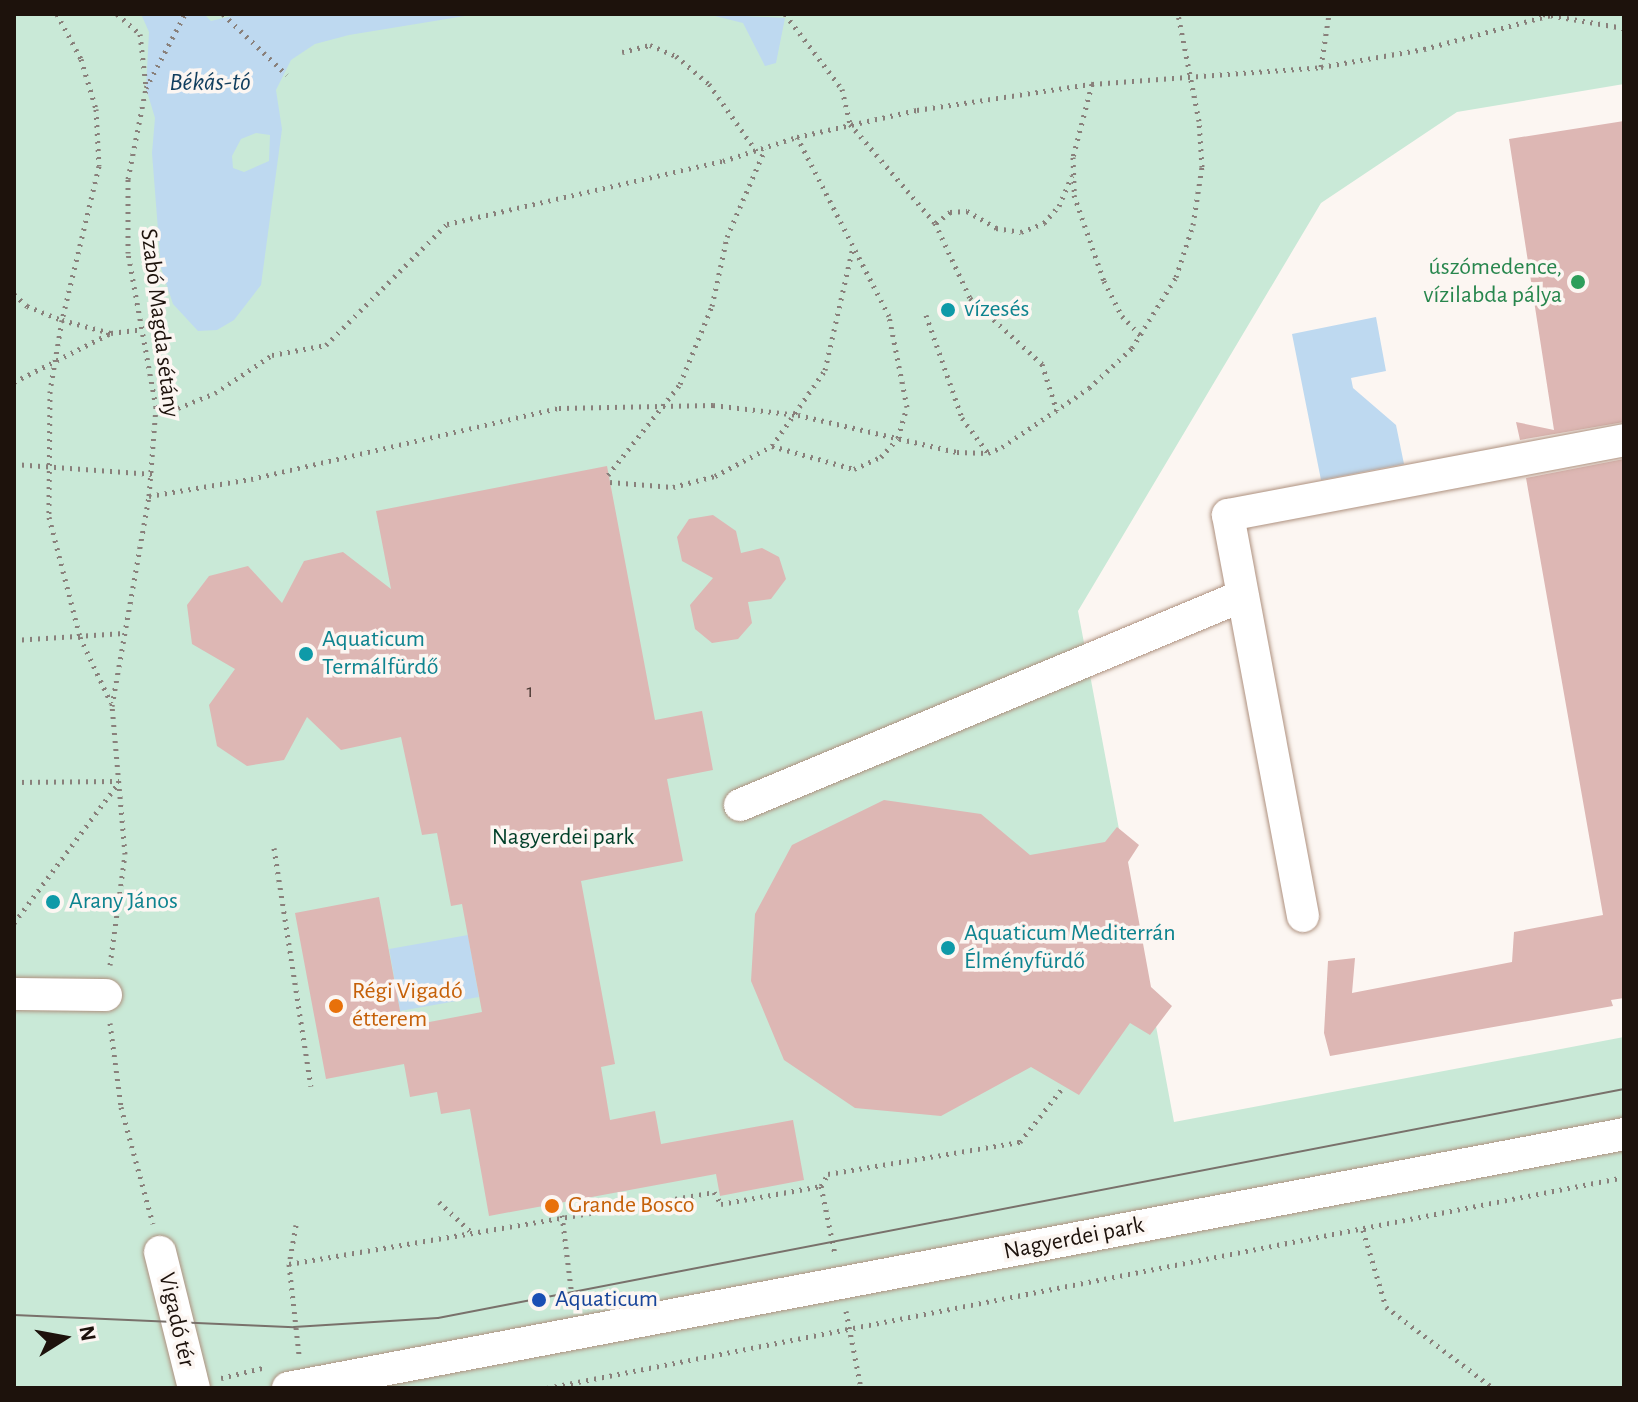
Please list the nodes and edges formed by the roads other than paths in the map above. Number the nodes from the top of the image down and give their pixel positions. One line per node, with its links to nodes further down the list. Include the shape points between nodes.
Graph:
1 (1624, 440): 2 (street, via 1228,515)
2 (1242, 596): 3 (street); 4 (street)
3 (740, 805)
4 (1303, 916)
5 (14, 994): 6 (street)
6 (106, 995)
7 (1624, 1134): 9 (street, Nagyerdei park)
8 (160, 1252): 10 (street, Vigadó tér)
9 (296, 1386)
10 (194, 1388)

